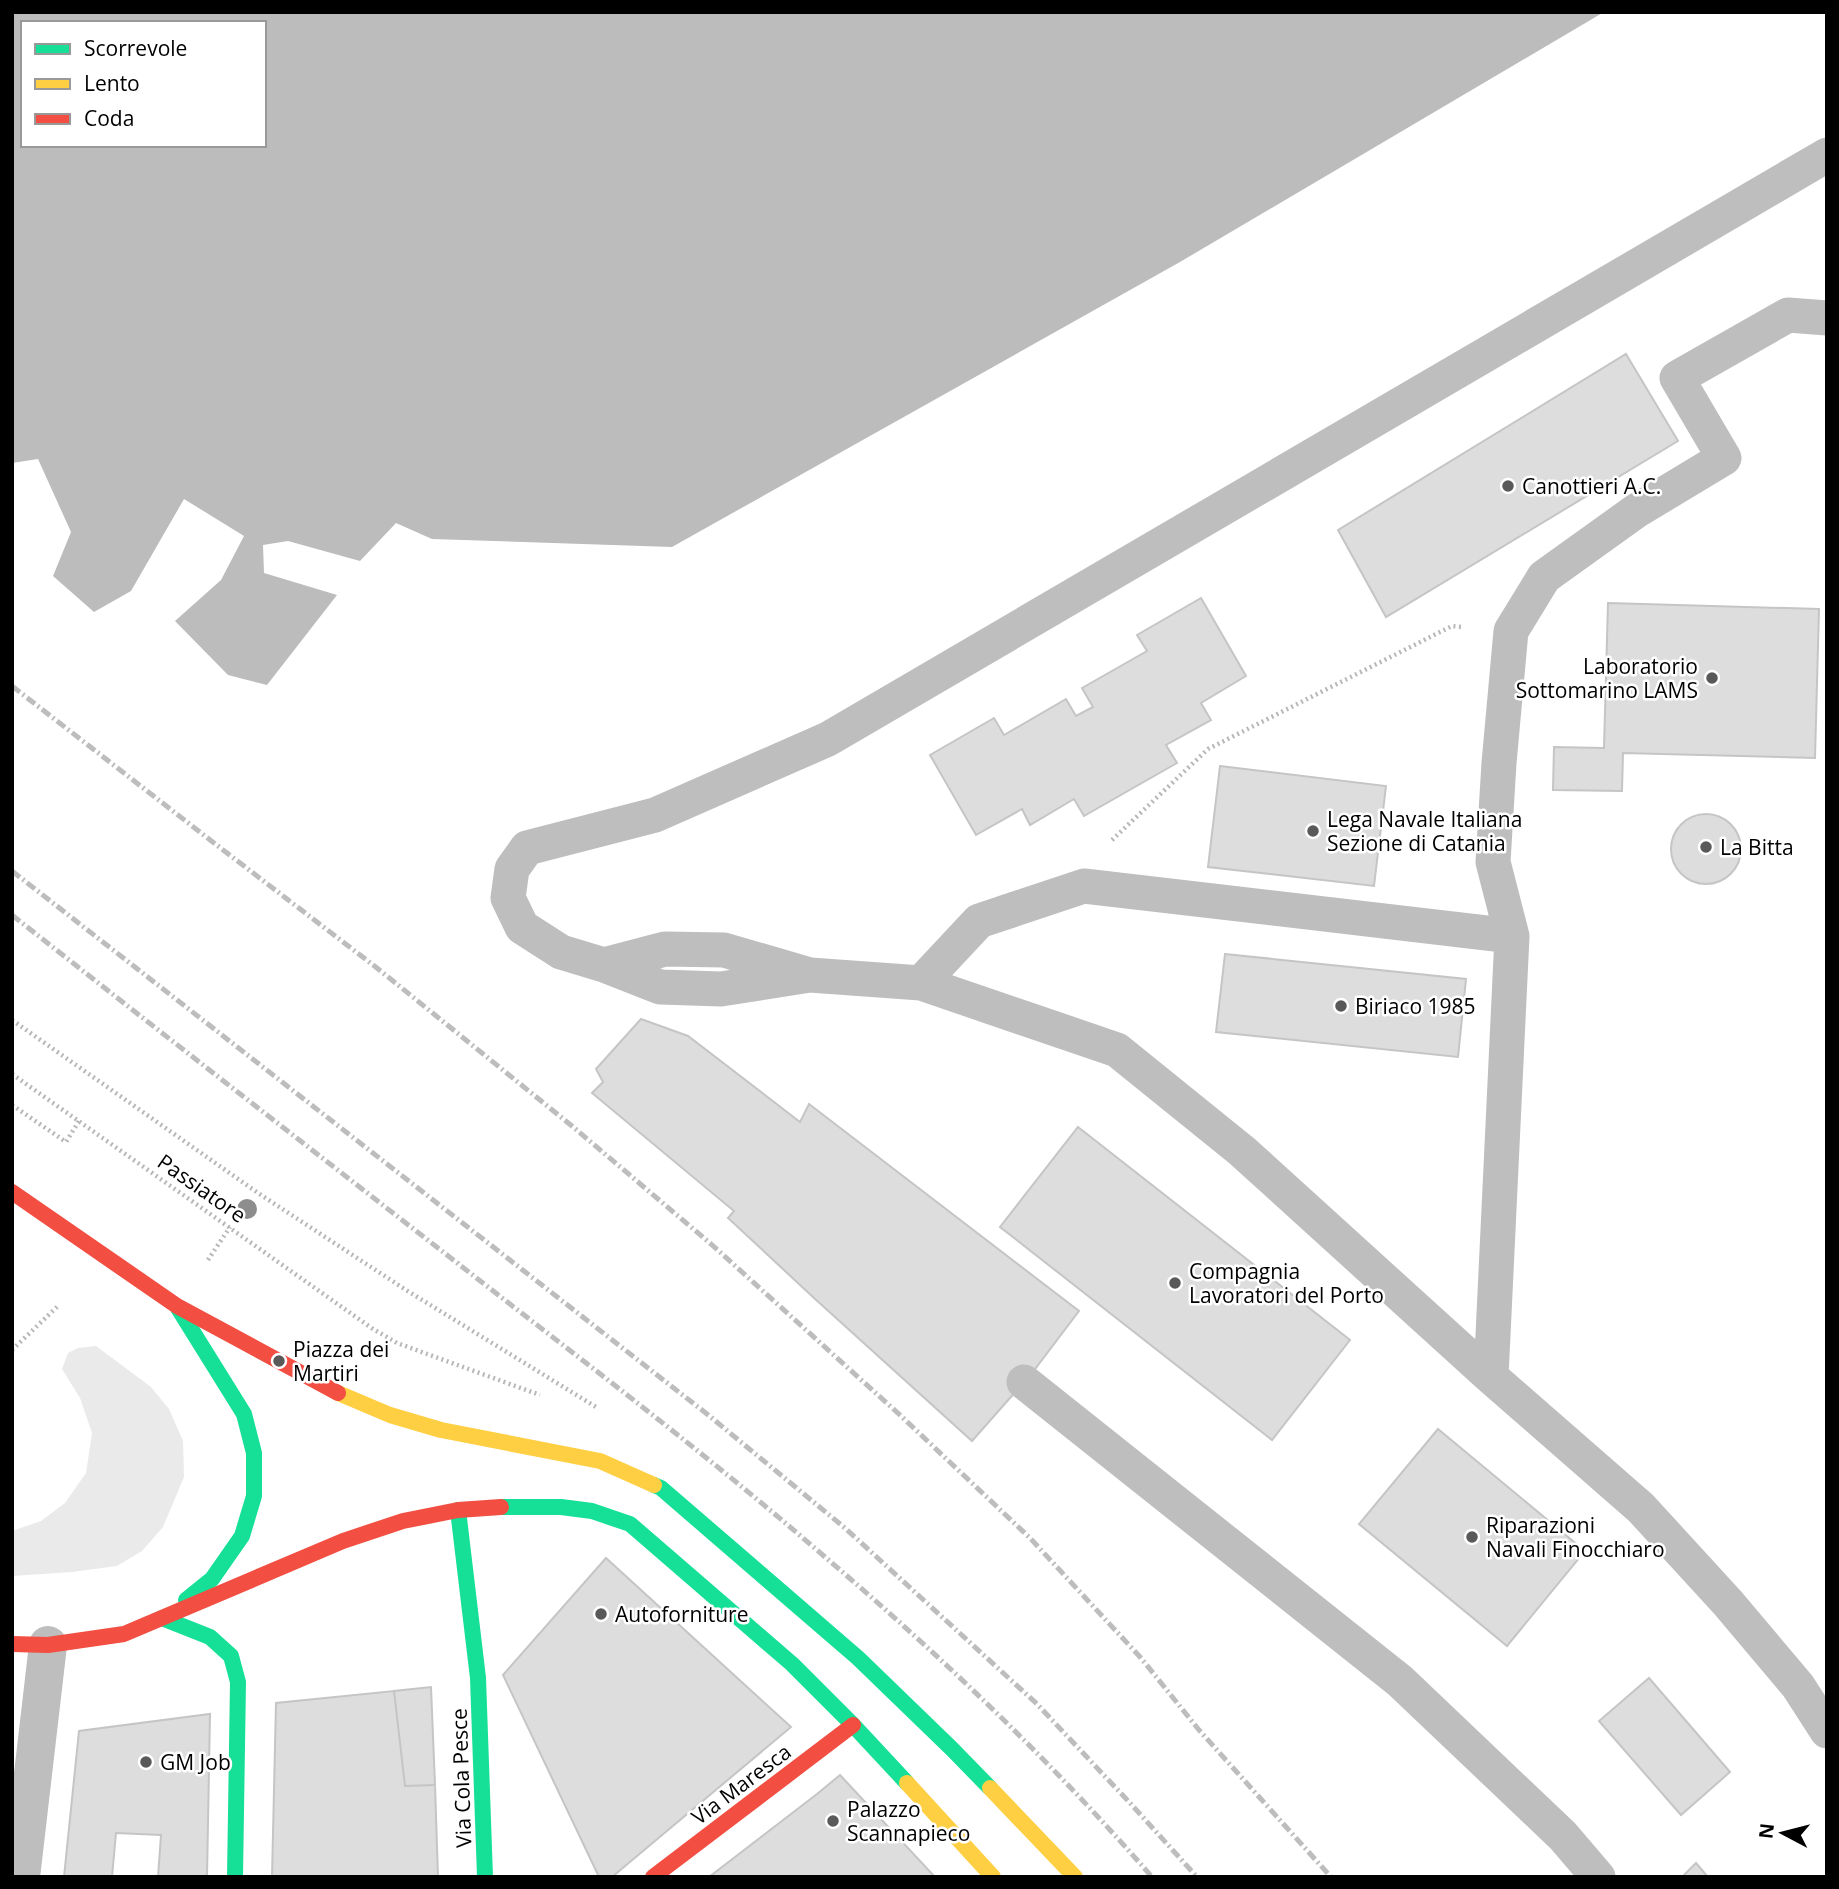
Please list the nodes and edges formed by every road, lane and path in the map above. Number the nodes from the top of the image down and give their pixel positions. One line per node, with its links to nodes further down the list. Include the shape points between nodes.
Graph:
1 (1827, 155): 6 (lane, via 828,739 655,815 527,848 512,869 508,898 522,927 561,951 604,965 665,949 724,950 810,975)
2 (1827, 318): 3 (lane, via 1788,315 1677,379 1724,457 1544,576)
3 (1511, 631): 4 (path, via 1452,626 1208,749); 5 (lane, via 1493,862)
4 (1111, 841)
5 (1512, 936): 6 (lane, via 1084,886 979,921); 17 (lane)
6 (921, 982): 17 (lane, via 1117,1050 1242,1150)
7 (12, 1020): 20 (path, via 303,1223)
8 (12, 1073): 10 (path, Passiatore)
9 (12, 1105): 10 (path, via 66,1142)
10 (79, 1121): 12 (path, Passiatore)
11 (12, 1192): 15 (main road)
12 (230, 1227): 13 (path); 19 (path, Passiatore, via 397,1343)
13 (208, 1260)
14 (59, 1306): 16 (path)
15 (177, 1306): 22 (main road, via 244,1414 254,1453 254,1496 242,1536 212,1579); 31 (main road, via 348,1398 390,1415 441,1430 600,1461 661,1488 858,1658)
16 (12, 1350)
17 (1491, 1377): 25 (lane, via 1641,1508 1798,1686)
18 (1024, 1382): 32 (lane, via 1400,1681 1563,1836)
19 (550, 1398)
20 (603, 1412)
21 (458, 1510): 22 (main road, via 403,1521 343,1541); 24 (main road, via 561,1507 592,1511 630,1524 792,1664); 28 (main road, Via Cola Pesce, via 478,1678)
22 (162, 1618): 23 (main road, via 124,1634); 27 (main road, via 210,1637 231,1656 238,1682)
23 (30, 1644): 26 (street, via 38,1738)
24 (853, 1725): 29 (main road, Via Maresca); 30 (main road)
25 (1827, 1731)
26 (21, 1877)
27 (235, 1877)
28 (485, 1877)
29 (653, 1877)
30 (993, 1877)
31 (1075, 1877)
32 (1598, 1877)

